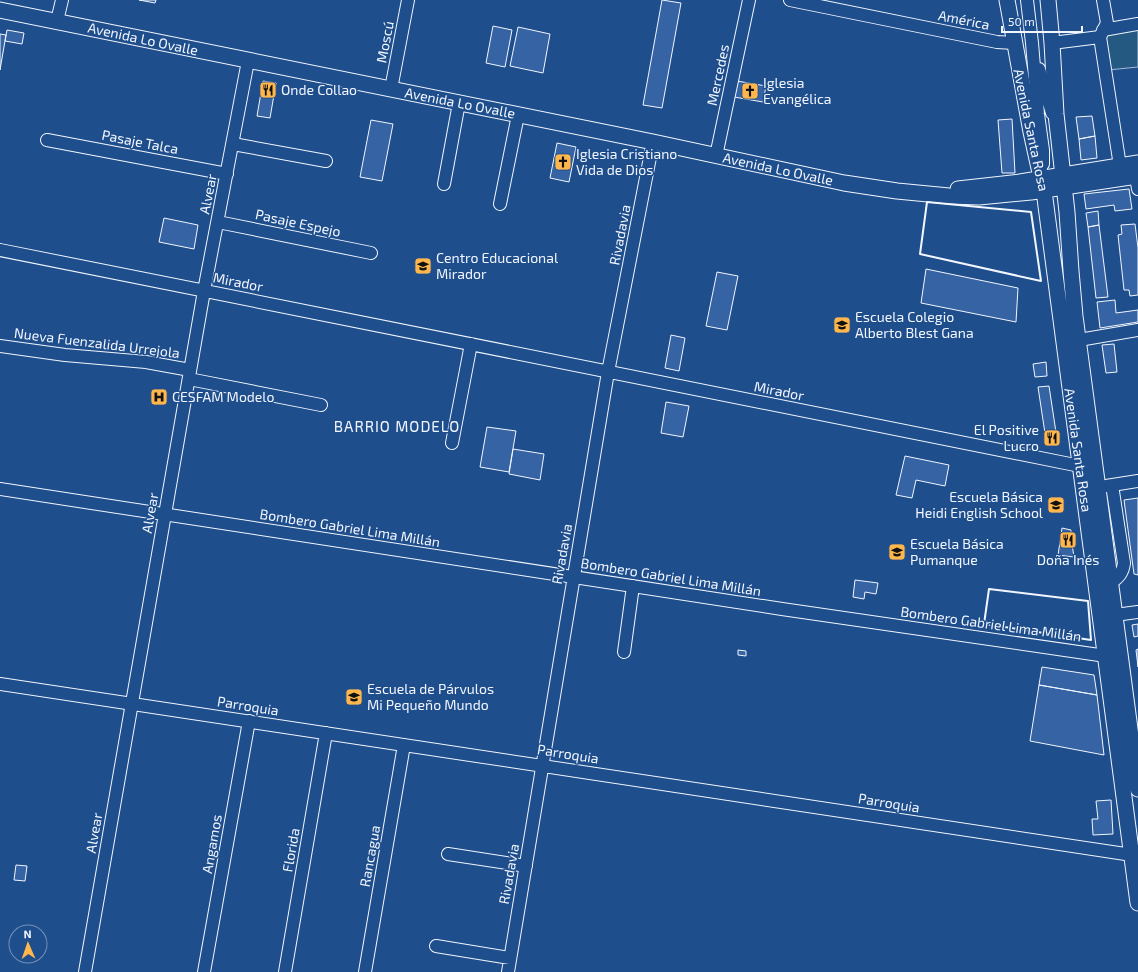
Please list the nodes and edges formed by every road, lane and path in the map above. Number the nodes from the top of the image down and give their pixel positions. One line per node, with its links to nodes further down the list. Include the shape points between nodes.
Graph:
1 (62, 0): 10 (street)
2 (408, 0): 17 (street, Moscú)
3 (749, 0): 24 (street, Mercedes)
4 (790, 0): 13 (street, América, via 997,42)
5 (1006, 0): 13 (main road, Avenida Santa Rosa)
6 (1027, 0): 14 (street)
7 (1048, 0): 15 (main road, Avenida Santa Rosa)
8 (1103, 0): 12 (street, via 1106,23)
9 (0, 10): 10 (main road, Avenida Lo Ovalle)
10 (57, 21): 16 (main road, Avenida Lo Ovalle)
11 (1138, 24): 12 (street)
12 (1102, 33): 15 (street); 26 (street)
13 (1014, 43): 31 (main road, Avenida Santa Rosa)
14 (1032, 43): 20 (street); 31 (street, via 1043,157)
15 (1052, 43): 20 (main road, Avenida Santa Rosa)
16 (248, 61): 17 (main road, Avenida Lo Ovalle); 23 (street, Alvear)
17 (390, 89): 18 (main road, Avenida Lo Ovalle)
18 (459, 103): 19 (main road, Avenida Lo Ovalle); 30 (street)
19 (518, 115): 22 (main road, Avenida Lo Ovalle); 32 (street)
20 (1058, 131): 29 (main road, Avenida Santa Rosa)
21 (47, 140): 27 (street, Pasaje Talca)
22 (653, 142): 24 (main road, Avenida Lo Ovalle); 41 (street, Rivadavia)
23 (232, 144): 25 (street); 27 (street, Alvear)
24 (716, 156): 31 (main road, Avenida Lo Ovalle, via 873,188 921,193)
25 (326, 161)
26 (1120, 166): 28 (main road, Avenida Lo Ovalle); 29 (main road, Avenida Lo Ovalle)
27 (227, 174): 33 (street, Alvear)
28 (1138, 176): 29 (main road, Avenida Lo Ovalle)
29 (1063, 181): 31 (main road, Avenida Lo Ovalle); 38 (main road, Avenida Santa Rosa)
30 (444, 184)
31 (1043, 185): 45 (main road, Avenida Santa Rosa)
32 (500, 204)
33 (218, 222): 35 (street, Pasaje Espejo); 36 (street, Alvear)
34 (0, 250): 36 (street, Mirador)
35 (372, 253)
36 (204, 291): 39 (street, Mirador); 42 (street, Alvear)
37 (1138, 330): 38 (street)
38 (1079, 340): 47 (main road, Avenida Santa Rosa)
39 (471, 344): 41 (street, Mirador); 44 (street)
40 (0, 346): 42 (street, Nueva Fuenzalida Urrejola, via 146,362)
41 (608, 372): 45 (street, Mirador); 50 (street, Rivadavia)
42 (190, 374): 43 (street, Nueva Fuenzalida Urrejola); 49 (street, Alvear)
43 (321, 404)
44 (452, 443)
45 (1080, 466): 55 (main road, Avenida Santa Rosa)
46 (1138, 481): 47 (street)
47 (1105, 486): 53 (main road, Avenida Santa Rosa, via 1111,582)
48 (0, 490): 49 (street, Bombero Gabriel Lima Millán)
49 (165, 515): 50 (street, Bombero Gabriel Lima Millán); 57 (street, Alvear)
50 (573, 577): 51 (street, Bombero Gabriel Lima Millán); 62 (street, Rivadavia)
51 (633, 586): 54 (street); 55 (street, Bombero Gabriel Lima Millán)
52 (1138, 612): 53 (street)
53 (1116, 616): 55 (street); 60 (main road, Avenida Santa Rosa)
54 (624, 652)
55 (1106, 656): 63 (main road, Avenida Santa Rosa)
56 (0, 684): 57 (street, Parroquia)
57 (132, 703): 58 (street, Parroquia); 70 (street, Alvear)
58 (249, 721): 59 (street, Parroquia); 71 (street, Angamos)
59 (326, 733): 61 (street, Parroquia); 72 (street, Florida)
60 (1134, 735): 63 (main road, Avenida Santa Rosa)
61 (404, 745): 62 (street, Parroquia); 73 (street, Rancagua)
62 (543, 766): 65 (street, Parroquia); 66 (street, Rivadavia)
63 (1132, 782): 65 (main road, Avenida Santa Rosa)
64 (448, 854): 66 (street)
65 (1132, 855): 67 (main road, Avenida Santa Rosa)
66 (526, 866): 69 (street, Rivadavia)
67 (1138, 903)
68 (436, 946): 69 (street)
69 (510, 958): 74 (street, Rivadavia)
70 (85, 972)
71 (204, 972)
72 (285, 972)
73 (365, 972)
74 (508, 972)

